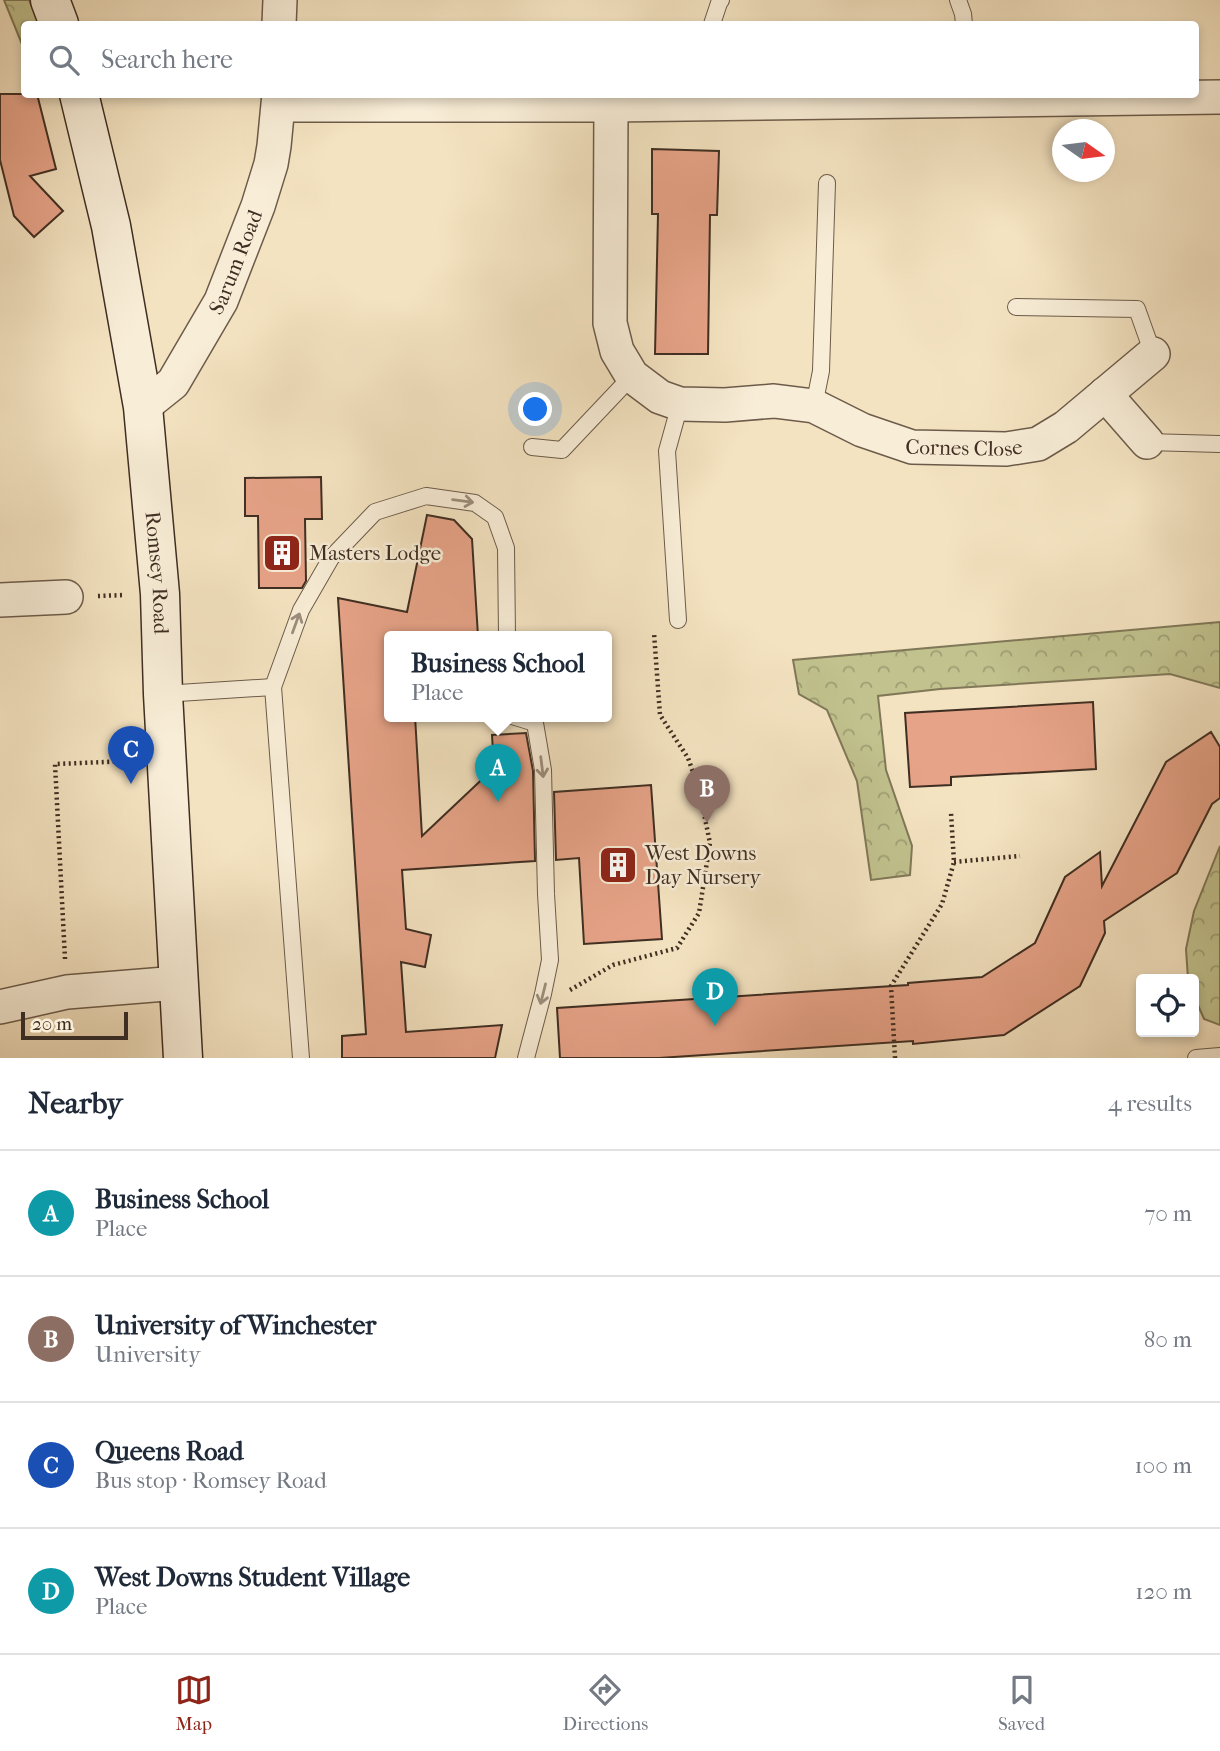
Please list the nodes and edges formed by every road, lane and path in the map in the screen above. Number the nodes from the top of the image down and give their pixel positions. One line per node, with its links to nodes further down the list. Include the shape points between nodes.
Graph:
1 (50, 0): 5 (main road)
2 (280, 0): 6 (street)
3 (721, 0): 7 (lane)
4 (958, 0): 8 (lane)
5 (58, 21)
6 (279, 21)
7 (713, 21)
8 (964, 21)
9 (1199, 97): 10 (street)
10 (1220, 97)
11 (80, 98): 23 (main road, Romsey Road, via 111,226)
12 (966, 98): 13 (street)
13 (709, 99): 15 (street)
14 (279, 100): 15 (street); 23 (street, Sarum Road, via 274,146 261,196 221,301 173,383)
15 (611, 105): 19 (street, Cornes Close, via 610,323 617,351)
16 (827, 183): 22 (lane, via 821,371)
17 (1016, 307): 18 (lane, Cornes Close, via 1137,309)
18 (1153, 354): 20 (street, Cornes Close)
19 (632, 376): 21 (street, Cornes Close, via 660,397); 26 (lane, via 562,450)
20 (1105, 394): 22 (street, Cornes Close, via 1038,444 1006,449 912,447 862,430); 24 (street)
21 (680, 404): 22 (street, Cornes Close, via 774,401); 30 (lane, via 667,451)
22 (814, 406)
23 (142, 407): 27 (main road, Romsey Road)
24 (1147, 442): 25 (lane)
25 (1220, 444)
26 (532, 447)
27 (160, 594): 28 (path); 34 (main road, Romsey Road)
28 (66, 597): 29 (street)
29 (0, 600)
30 (678, 620)
31 (507, 631): 33 (lane, one-way to 31, via 301,610 331,558 375,512 426,496 475,503 495,517 506,548)
32 (654, 632): 43 (path, via 660,715 688,758 710,843 699,913 677,948 613,965)
33 (273, 687): 34 (lane); 46 (lane)
34 (163, 694): 36 (main road, Romsey Road)
35 (532, 722): 43 (lane, one-way to 43, via 543,770 550,960)
36 (166, 759): 40 (main road, Romsey Road); 41 (path, via 55,764)
37 (951, 813): 39 (path)
38 (1020, 856): 39 (path)
39 (954, 862): 48 (path, via 942,904 891,986)
40 (178, 983): 41 (street); 45 (main road, Romsey Road)
41 (67, 992): 42 (street)
42 (0, 1007)
43 (539, 1008): 47 (lane)
44 (1220, 1056): 49 (lane)
45 (183, 1058)
46 (301, 1058)
47 (526, 1058)
48 (895, 1058)
49 (1196, 1058)

